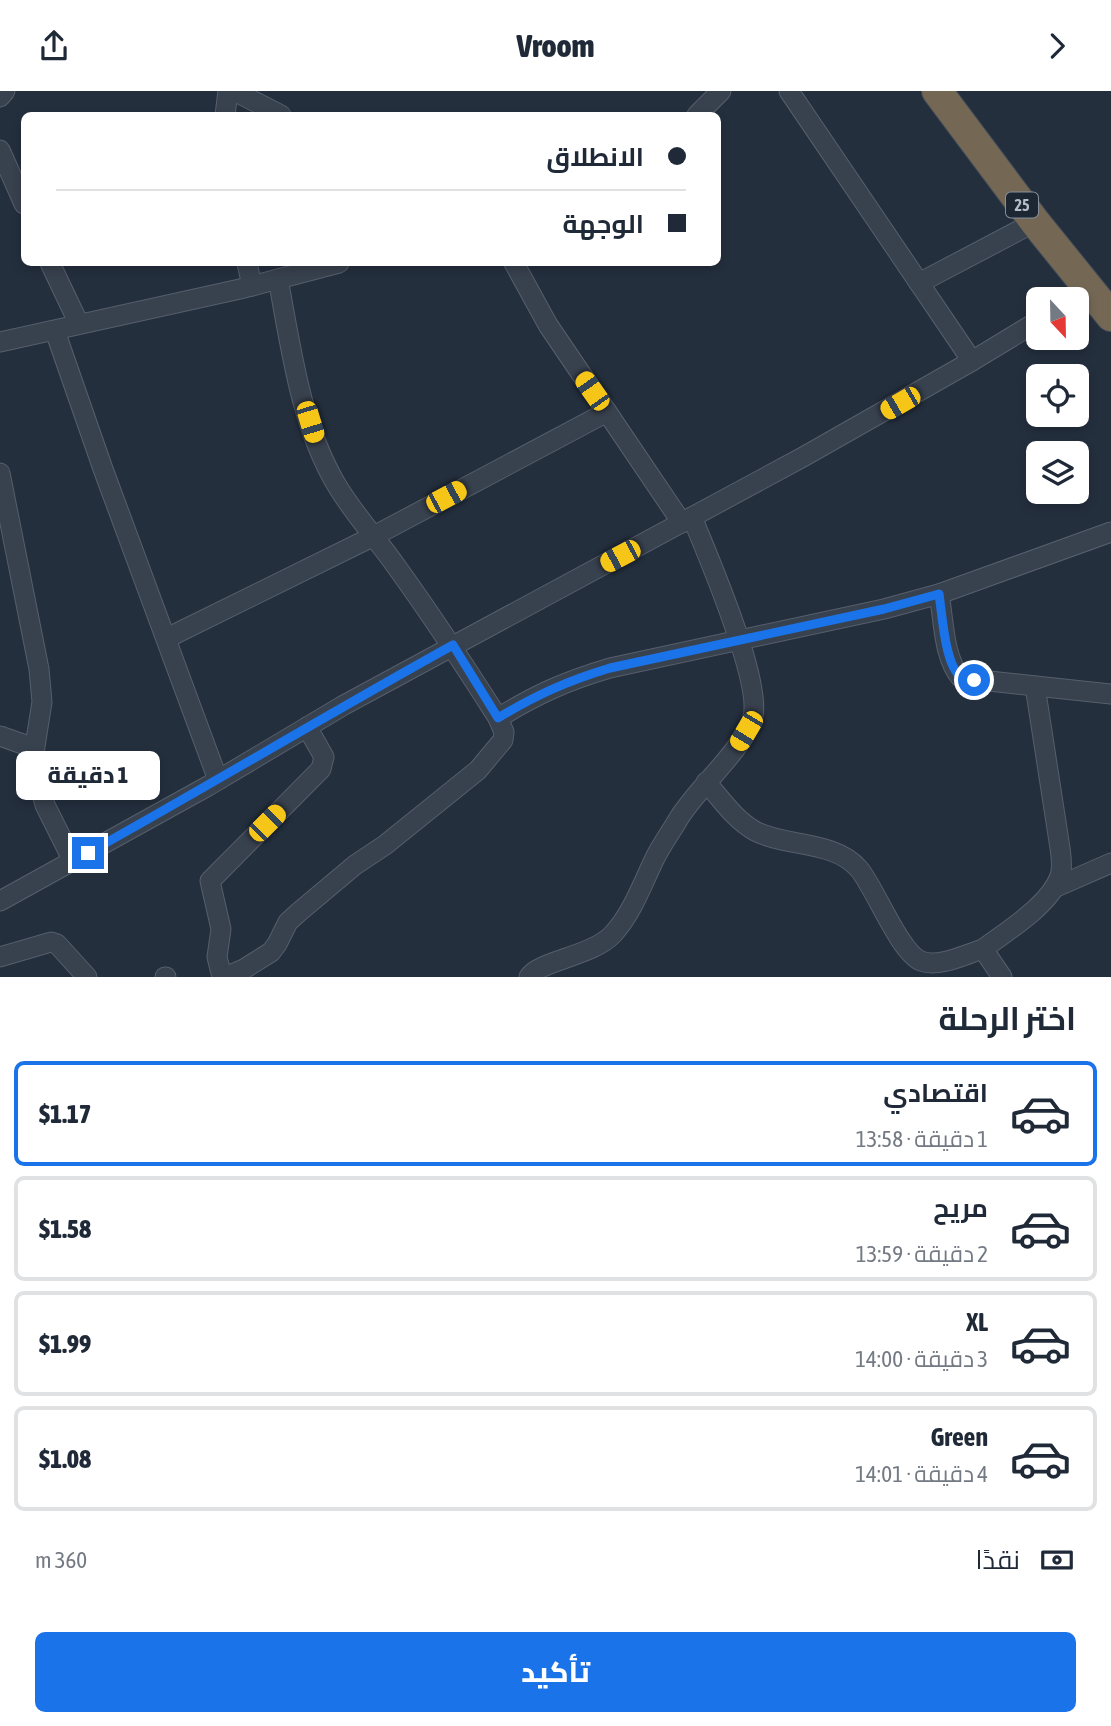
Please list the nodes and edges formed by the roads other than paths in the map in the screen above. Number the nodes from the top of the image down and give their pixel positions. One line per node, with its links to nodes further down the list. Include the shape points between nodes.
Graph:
1 (5, 91): 7 (street)
2 (228, 91): 8 (street)
3 (234, 91): 9 (street)
4 (721, 91): 10 (street)
5 (789, 91): 19 (street)
6 (937, 91): 13 (highway, 25)
7 (0, 97)
8 (225, 112)
9 (275, 112)
10 (700, 112)
11 (0, 150): 12 (street)
12 (21, 197)
13 (1035, 222): 19 (street); 21 (highway, 25)
14 (51, 266): 24 (street)
15 (248, 266): 20 (street)
16 (328, 266): 18 (street)
17 (516, 266): 29 (street, via 548,325)
18 (278, 279): 20 (street); 33 (street, via 316,442 336,484)
19 (919, 283): 28 (street)
20 (252, 286): 24 (street)
21 (1077, 287)
22 (1089, 300): 23 (highway, 25)
23 (1111, 316)
24 (79, 324): 26 (street)
25 (1026, 328): 28 (street)
26 (55, 331): 27 (street); 35 (street)
27 (0, 342)
28 (972, 362): 31 (street)
29 (607, 412): 31 (street); 33 (street)
30 (0, 473): 43 (street, via 39,669 40,723)
31 (687, 520): 36 (street); 37 (street)
32 (1111, 532): 34 (street)
33 (374, 535): 35 (street); 37 (street)
34 (939, 594): 36 (street); 38 (street, via 950,655 961,678)
35 (167, 638): 44 (street)
36 (739, 641): 40 (street, via 566,681); 45 (street, via 752,678 754,718)
37 (453, 645): 40 (street); 41 (street)
38 (1035, 686): 39 (street); 48 (street, via 1060,848 1062,873)
39 (1111, 694)
40 (498, 718): 53 (street, via 503,740 478,770 299,912 271,952)
41 (307, 727): 44 (street); 53 (street, via 324,757 321,769 210,881 221,929 218,957)
42 (0, 736): 43 (street)
43 (34, 748): 46 (street, via 45,805)
44 (218, 780): 46 (street)
45 (706, 782): 50 (street, via 758,833 845,857 859,869 918,960 930,963); 54 (street, via 662,846 608,940 538,968)
46 (73, 861): 49 (street)
47 (1111, 863): 48 (street)
48 (1054, 888): 50 (street)
49 (0, 901)
50 (983, 949): 55 (street)
51 (0, 957): 52 (street, via 51,942)
52 (87, 977)
53 (224, 977)
54 (529, 977)
55 (1002, 977)

